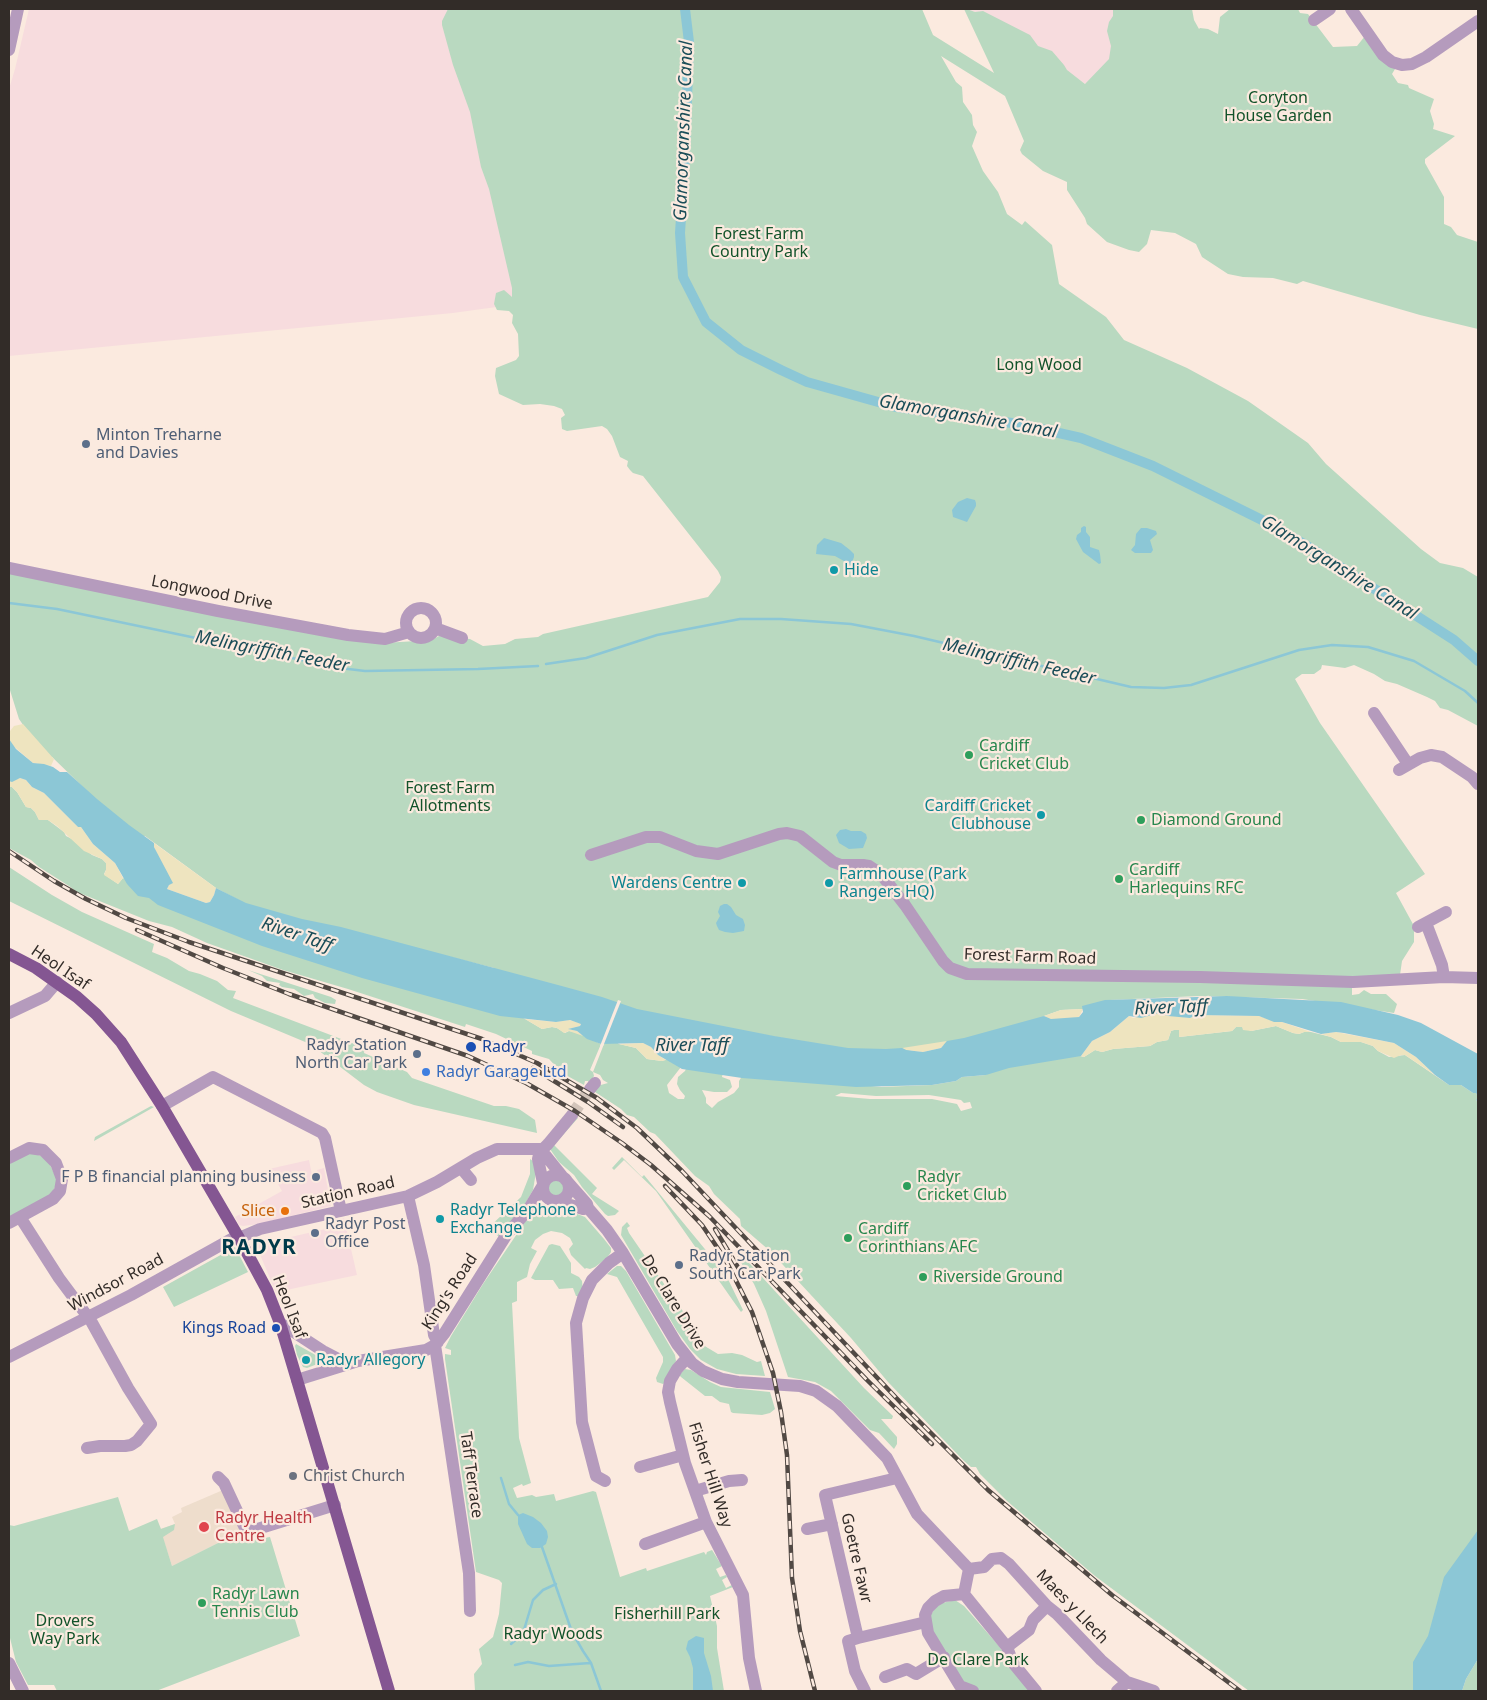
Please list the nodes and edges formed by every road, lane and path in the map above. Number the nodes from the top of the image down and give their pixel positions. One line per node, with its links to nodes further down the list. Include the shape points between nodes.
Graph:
1 (18, 9): 6 (street)
2 (1330, 9): 4 (street)
3 (1351, 9): 5 (street, via 1383,55 1402,65 1426,57)
4 (1314, 20)
5 (1478, 21)
6 (9, 50)
7 (9, 568): 9 (street, Longwood Drive, via 364,638 385,639)
8 (435, 628): 9 (street, Longwood Drive, via 434,633 423,638); 9 (street, via 434,614 420,608 408,617); 10 (street)
9 (409, 632)
10 (462, 638)
11 (1374, 713): 12 (street, via 1404,767 1431,755 1442,757)
12 (1478, 784)
13 (591, 855): 16 (street, Forest Farm Road, via 646,837 660,837 696,851 718,854 779,834 800,836 833,862 869,866 881,874 943,961 950,968 967,974 1353,982)
14 (1446, 912): 16 (street, via 1422,925 1442,965)
15 (9, 954): 18 (main road, Heol Isaf)
16 (1444, 977): 17 (street, Forest Farm Road)
17 (1478, 978)
18 (57, 982): 19 (street, via 45,996); 20 (main road, Heol Isaf, via 84,1003 112,1032)
19 (9, 1013)
20 (162, 1106): 32 (street, via 213,1076 322,1133); 34 (main road, Heol Isaf)
21 (572, 1115): 22 (street)
22 (540, 1151): 24 (street, Station Road, via 497,1148); 25 (street); 27 (street, via 538,1159)
23 (9, 1158): 33 (street, via 23,1150 39,1148 53,1158 62,1184 57,1195)
24 (460, 1168): 26 (street); 28 (street, Station Road)
25 (564, 1177): 27 (street, via 550,1176); 29 (street, via 569,1191 565,1198); 30 (street, De Clare Drive)
26 (471, 1180)
27 (543, 1184): 29 (street, via 545,1195); 31 (street, King's Road)
28 (408, 1196): 32 (street, Station Road); 38 (street, Taff Terrace, via 424,1264)
29 (556, 1201): 30 (street); 31 (street)
30 (588, 1208): 35 (street, De Clare Drive)
31 (528, 1210): 38 (street, King's Road, via 507,1234)
32 (341, 1211): 34 (street, Station Road)
33 (14, 1220): 36 (street)
34 (238, 1237): 36 (street, Windsor Road); 37 (main road, Heol Isaf, via 267,1290)
35 (623, 1253): 40 (street, De Clare Drive); 49 (street, via 592,1280 576,1323 582,1422 596,1476)
36 (88, 1317): 39 (street, Windsor Road); 43 (street, via 151,1424 131,1444)
37 (280, 1323): 41 (street); 42 (main road, Heol Isaf)
38 (437, 1344): 41 (street, King's Road, via 426,1350 366,1358); 59 (street, Taff Terrace, via 469,1573)
39 (9, 1357)
40 (687, 1358): 44 (street, Fisher Hill Way, via 672,1375 668,1387); 47 (street, De Clare Drive, via 722,1379 800,1386 816,1392 837,1406 881,1452)
41 (348, 1364): 42 (street, King's Road)
42 (297, 1380): 51 (main road, Heol Isaf)
43 (87, 1448)
44 (683, 1455): 45 (street); 50 (street, Fisher Hill Way)
45 (640, 1467)
46 (218, 1477): 51 (street, via 248,1530)
47 (897, 1478): 53 (street, Goetre Fawr, via 825,1496); 56 (street, De Clare Drive, via 917,1514)
48 (742, 1480): 50 (street)
49 (604, 1481)
50 (695, 1491): 52 (street, Fisher Hill Way)
51 (335, 1505): 69 (main road, Heol Isaf)
52 (706, 1522): 55 (street); 70 (street, Fisher Hill Way, via 743,1595 749,1658)
53 (832, 1524): 54 (street); 61 (street, Goetre Fawr)
54 (808, 1529)
55 (645, 1544)
56 (969, 1569): 57 (street); 58 (street, Maes y Llech, via 984,1567 992,1559 1001,1558)
57 (964, 1594): 60 (street, via 944,1596 935,1601 924,1615); 62 (street)
58 (1047, 1606): 62 (street, via 1033,1620 1029,1630); 66 (street, Maes y Llech)
59 (470, 1611)
60 (926, 1622): 61 (street); 63 (street, via 928,1633)
61 (858, 1638): 71 (street, via 848,1641 855,1671)
62 (1007, 1648): 73 (street, via 1013,1663)
63 (944, 1657): 65 (street, via 916,1674 907,1669); 67 (street)
64 (9, 1663): 68 (street)
65 (885, 1678)
66 (1127, 1682): 74 (street); 75 (street, Maes y Llech)
67 (955, 1688): 72 (street)
68 (23, 1691)
69 (389, 1691)
70 (756, 1691)
71 (866, 1691)
72 (973, 1691)
73 (1036, 1691)
74 (1117, 1691)
75 (1154, 1691)

